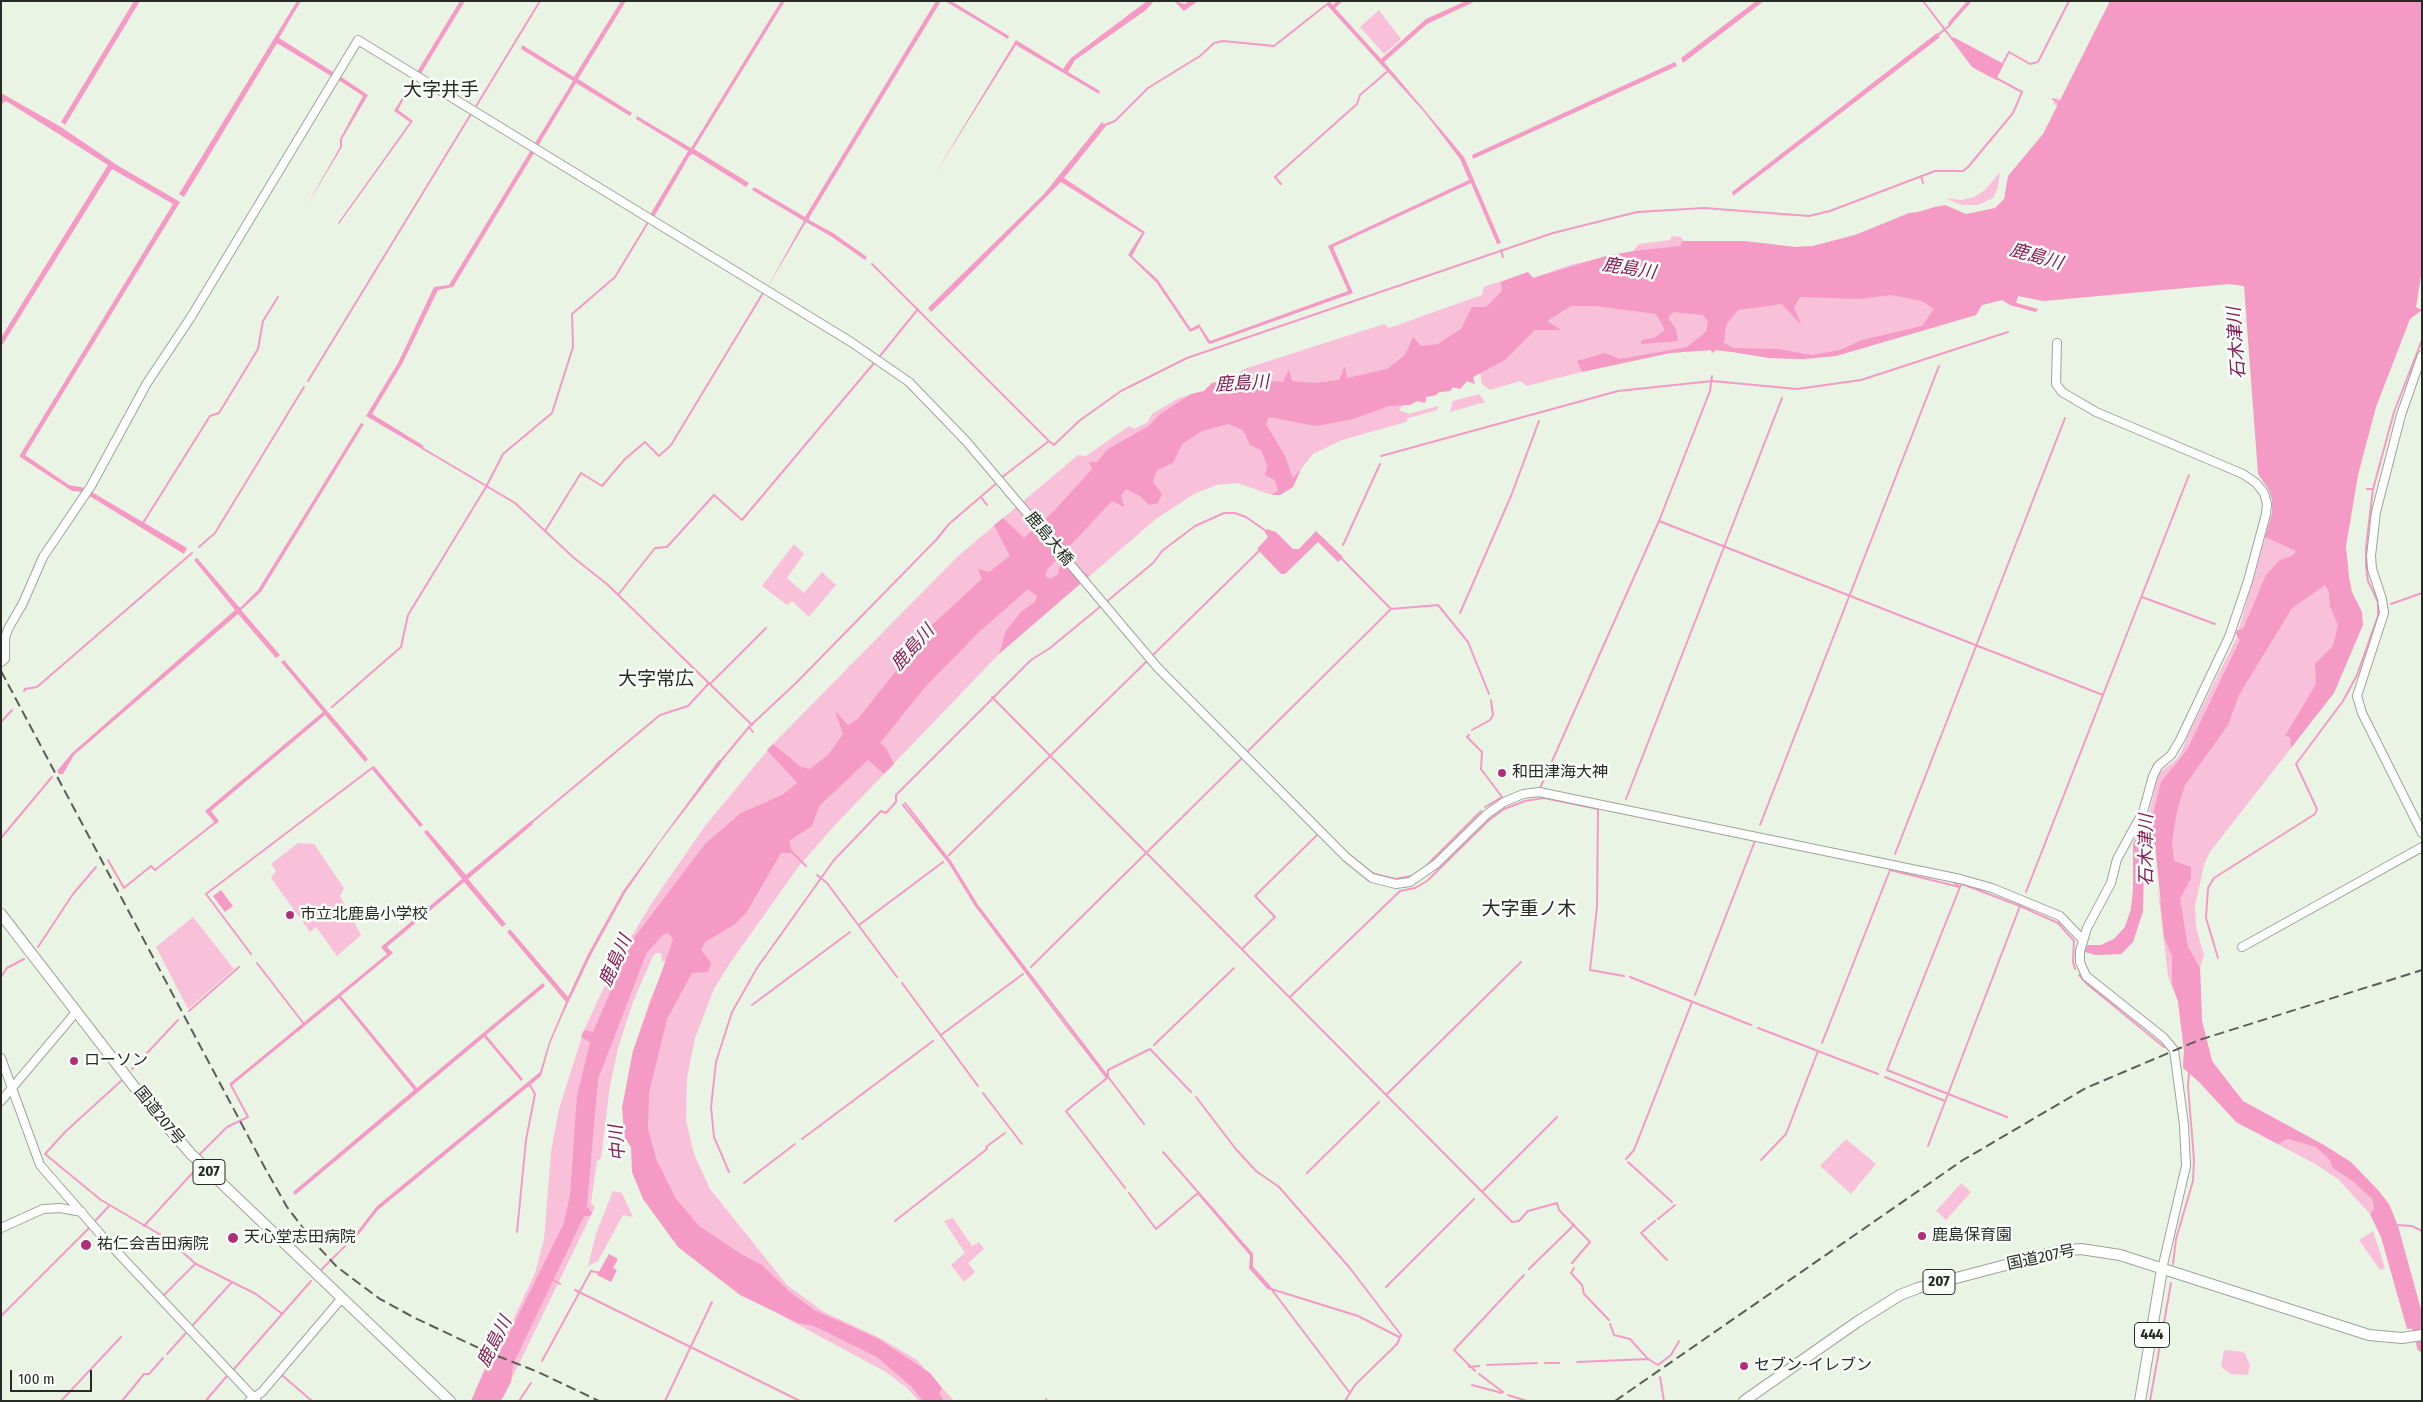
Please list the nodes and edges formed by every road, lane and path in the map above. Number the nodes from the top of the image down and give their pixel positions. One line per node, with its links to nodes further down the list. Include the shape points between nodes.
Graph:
1 (2057, 343): 7 (street, via 2056,384 2062,392 2096,412 2243,474 2260,488 2267,504 2248,581 2229,637 2180,740 2153,776 2143,812 2117,859 2111,883)
2 (2422, 355): 4 (street, via 2400,415 2376,512 2372,569 2384,613 2357,696 2362,713)
3 (1, 662): 7 (street, 鹿島大橋, via 5,658 8,628 29,591 36,570 87,492 146,383 191,317 358,40 879,360 909,382 966,441 1158,668 1360,871 1384,883 1410,882 1504,802 1539,792 1960,879 1992,888 2060,916)
4 (2422, 833)
5 (2422, 847): 8 (street)
6 (1, 914): 9 (highway, 国道207号 / 207)
7 (2083, 940): 17 (street, via 2080,962 2086,976 2164,1038 2174,1050 2186,1166)
8 (2242, 947)
9 (77, 1011): 11 (street); 18 (highway, 国道207号 / 207, via 185,1148)
10 (1, 1058): 11 (street)
11 (12, 1088): 12 (street); 13 (street, via 40,1165)
12 (1, 1101)
13 (68, 1198): 14 (street); 15 (street)
14 (60, 1208): 15 (street); 16 (street, via 38,1210)
15 (82, 1212): 20 (street)
16 (1, 1228)
17 (2162, 1269): 19 (highway, 国道207号 / 207, via 2360,1332 2406,1337); 22 (highway, 国道207号 / 207, via 2120,1255 2081,1248 1918,1288 1873,1312); 23 (highway, 444)
18 (341, 1299): 20 (street); 21 (highway, 国道207号 / 207)
19 (2422, 1335)
20 (254, 1400)
21 (450, 1401)
22 (1744, 1401)
23 (2140, 1401)

